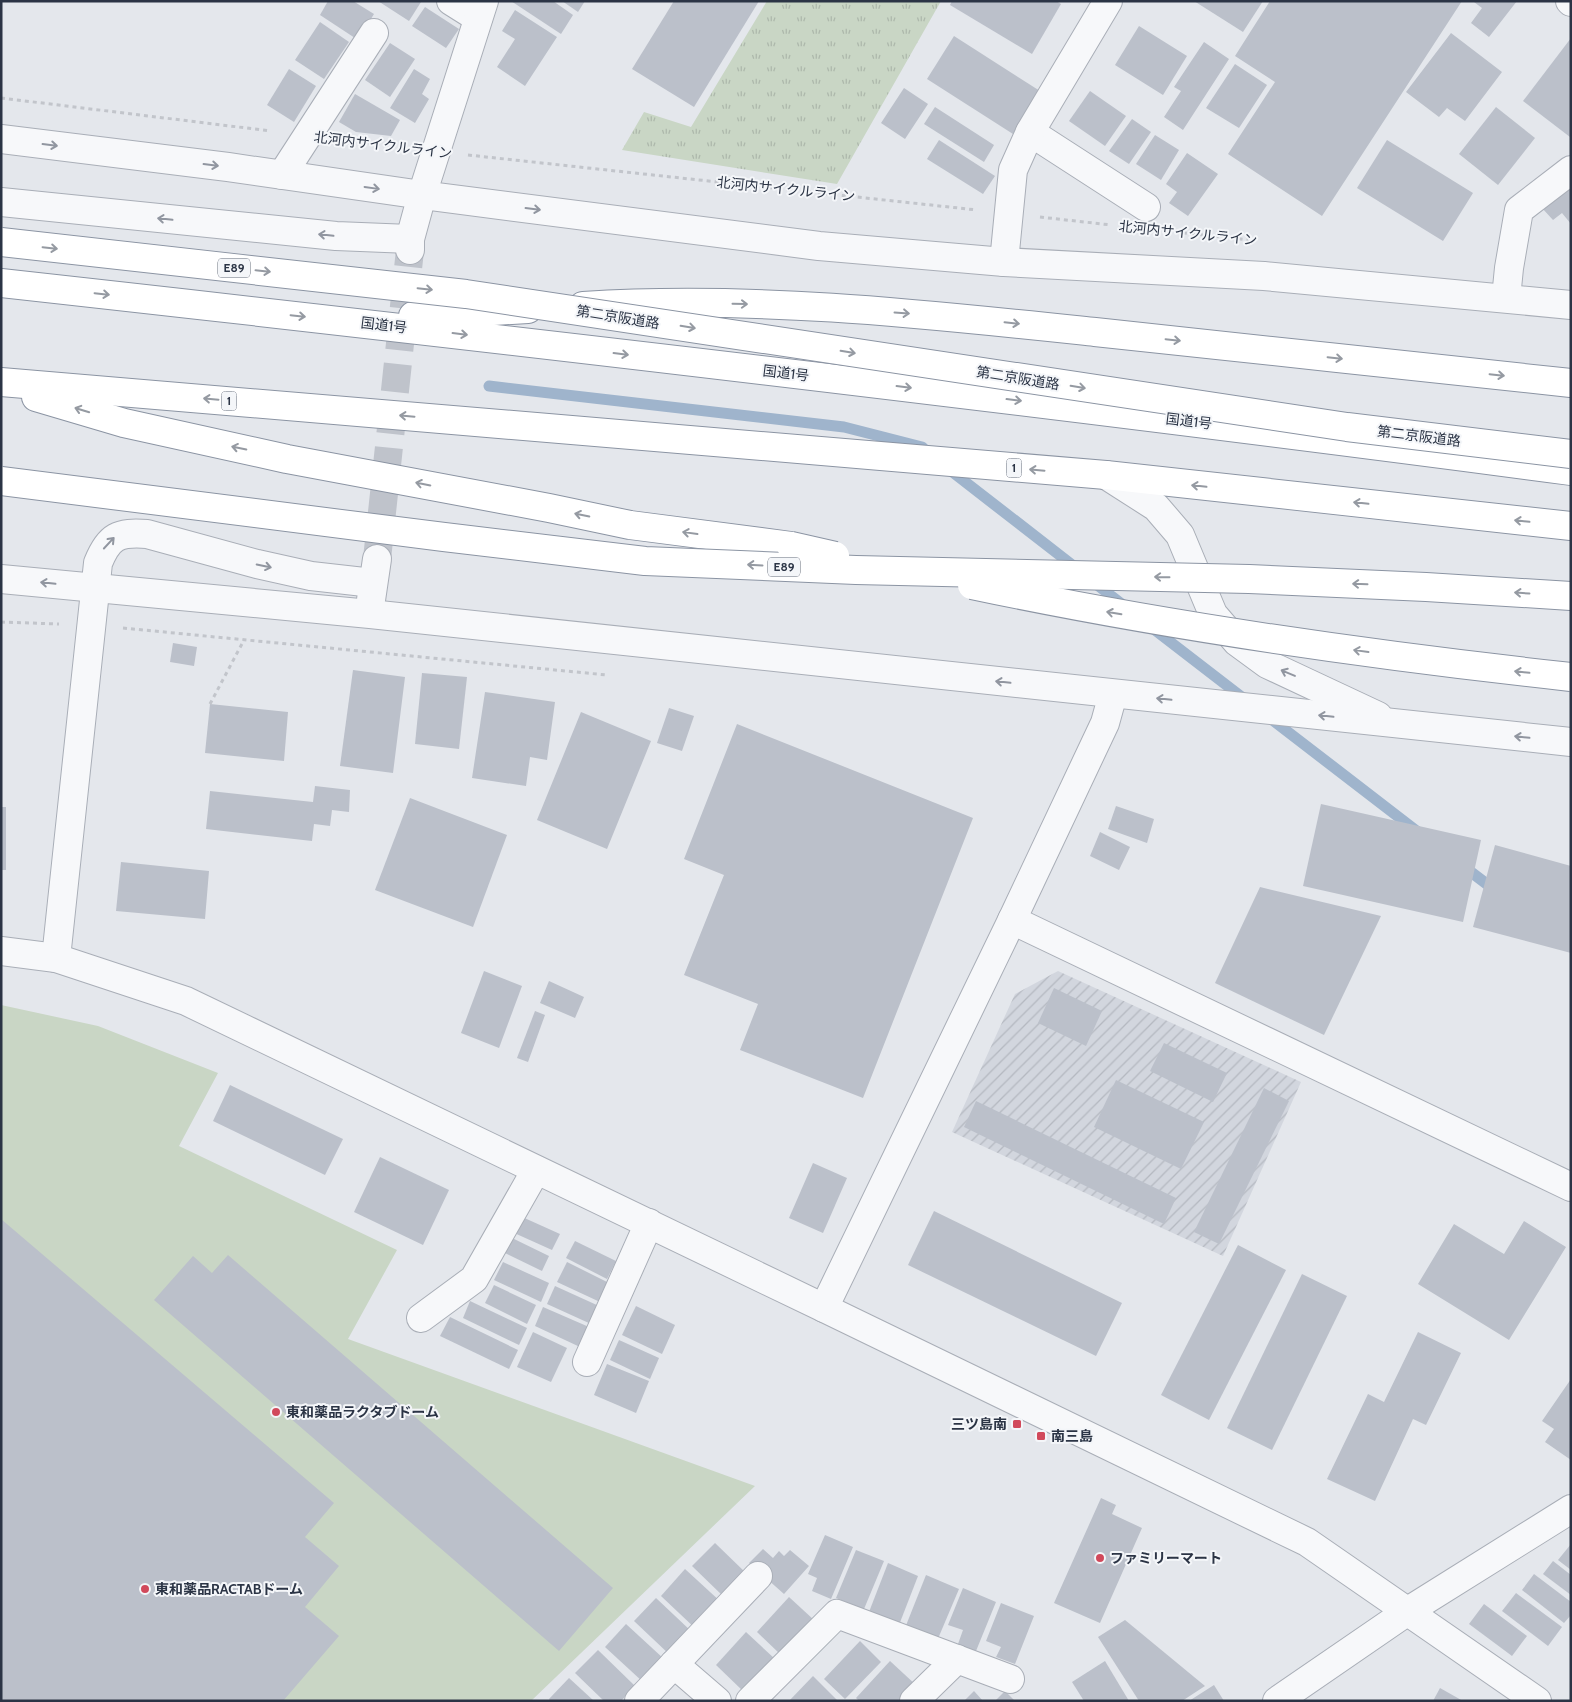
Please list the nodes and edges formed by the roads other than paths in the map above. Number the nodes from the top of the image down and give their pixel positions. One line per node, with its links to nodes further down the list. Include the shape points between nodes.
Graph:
1 (451, 1): 3 (street)
2 (1108, 1): 5 (street)
3 (481, 10): 9 (street)
4 (374, 32): 8 (street)
5 (1030, 132): 11 (street); 13 (street, via 1013,170)
6 (1, 138): 8 (street, one-way to 8)
7 (1571, 170): 15 (street, via 1519,210)
8 (282, 175): 9 (street, one-way to 9)
9 (422, 195): 10 (street, one-way to 10, via 410,244); 13 (street, one-way to 13, via 819,246)
10 (1, 202)
11 (1146, 207)
12 (1, 242): 20 (highway, 第二京阪道路 / E89, one-way to 20, bridge, via 466,294 1347,428)
13 (1004, 262): 15 (street, via 1264,276)
14 (1, 283): 17 (highway, 国道1号, one-way to 17)
15 (1506, 298): 16 (street)
16 (1571, 305)
17 (342, 320): 18 (highway, one-way to 18, via 646,302 799,305 964,318); 21 (highway, 国道1号, one-way to 21, via 1236,427)
18 (1571, 383)
19 (1, 384): 22 (highway, 1, one-way to 19); 29 (highway, one-way to 19, bridge, via 1270,639 1061,604 791,546 630,525 287,459 124,423)
20 (1571, 454)
21 (1571, 471)
22 (1106, 476): 24 (highway, 1, one-way to 22); 31 (street, one-way to 22, via 1267,664 1237,642 1213,614 1180,535 1156,507)
23 (1, 481): 27 (highway, E89, one-way to 23, bridge, via 1249,579 856,570 645,560)
24 (1571, 526)
25 (1, 578): 26 (street, one-way to 25)
26 (95, 588): 28 (street); 28 (street, one-way to 28, via 98,563 104,548 115,537 147,534 302,574 375,571); 35 (street)
27 (1571, 596)
28 (370, 614): 30 (street, one-way to 28)
29 (1571, 677)
30 (1113, 694): 31 (street, one-way to 30); 33 (street, via 1105,723)
31 (1395, 724): 32 (street, one-way to 31)
32 (1571, 742)
33 (1012, 920): 37 (street); 39 (street)
34 (1, 951): 35 (street)
35 (56, 958): 36 (street, via 186,1001)
36 (536, 1170): 38 (street); 40 (street, via 474,1279)
37 (1571, 1187)
38 (649, 1223): 39 (street); 41 (street)
39 (824, 1308): 44 (street, via 1307,1542)
40 (421, 1318)
41 (587, 1362)
42 (1571, 1509): 44 (street)
43 (758, 1576): 46 (street)
44 (1408, 1611): 52 (street); 53 (street)
45 (956, 1659): 47 (street); 50 (street, via 837,1614); 51 (street)
46 (674, 1664): 48 (street); 49 (street)
47 (1010, 1679)
48 (639, 1701)
49 (717, 1701)
50 (750, 1701)
51 (914, 1701)
52 (1277, 1701)
53 (1537, 1701)

